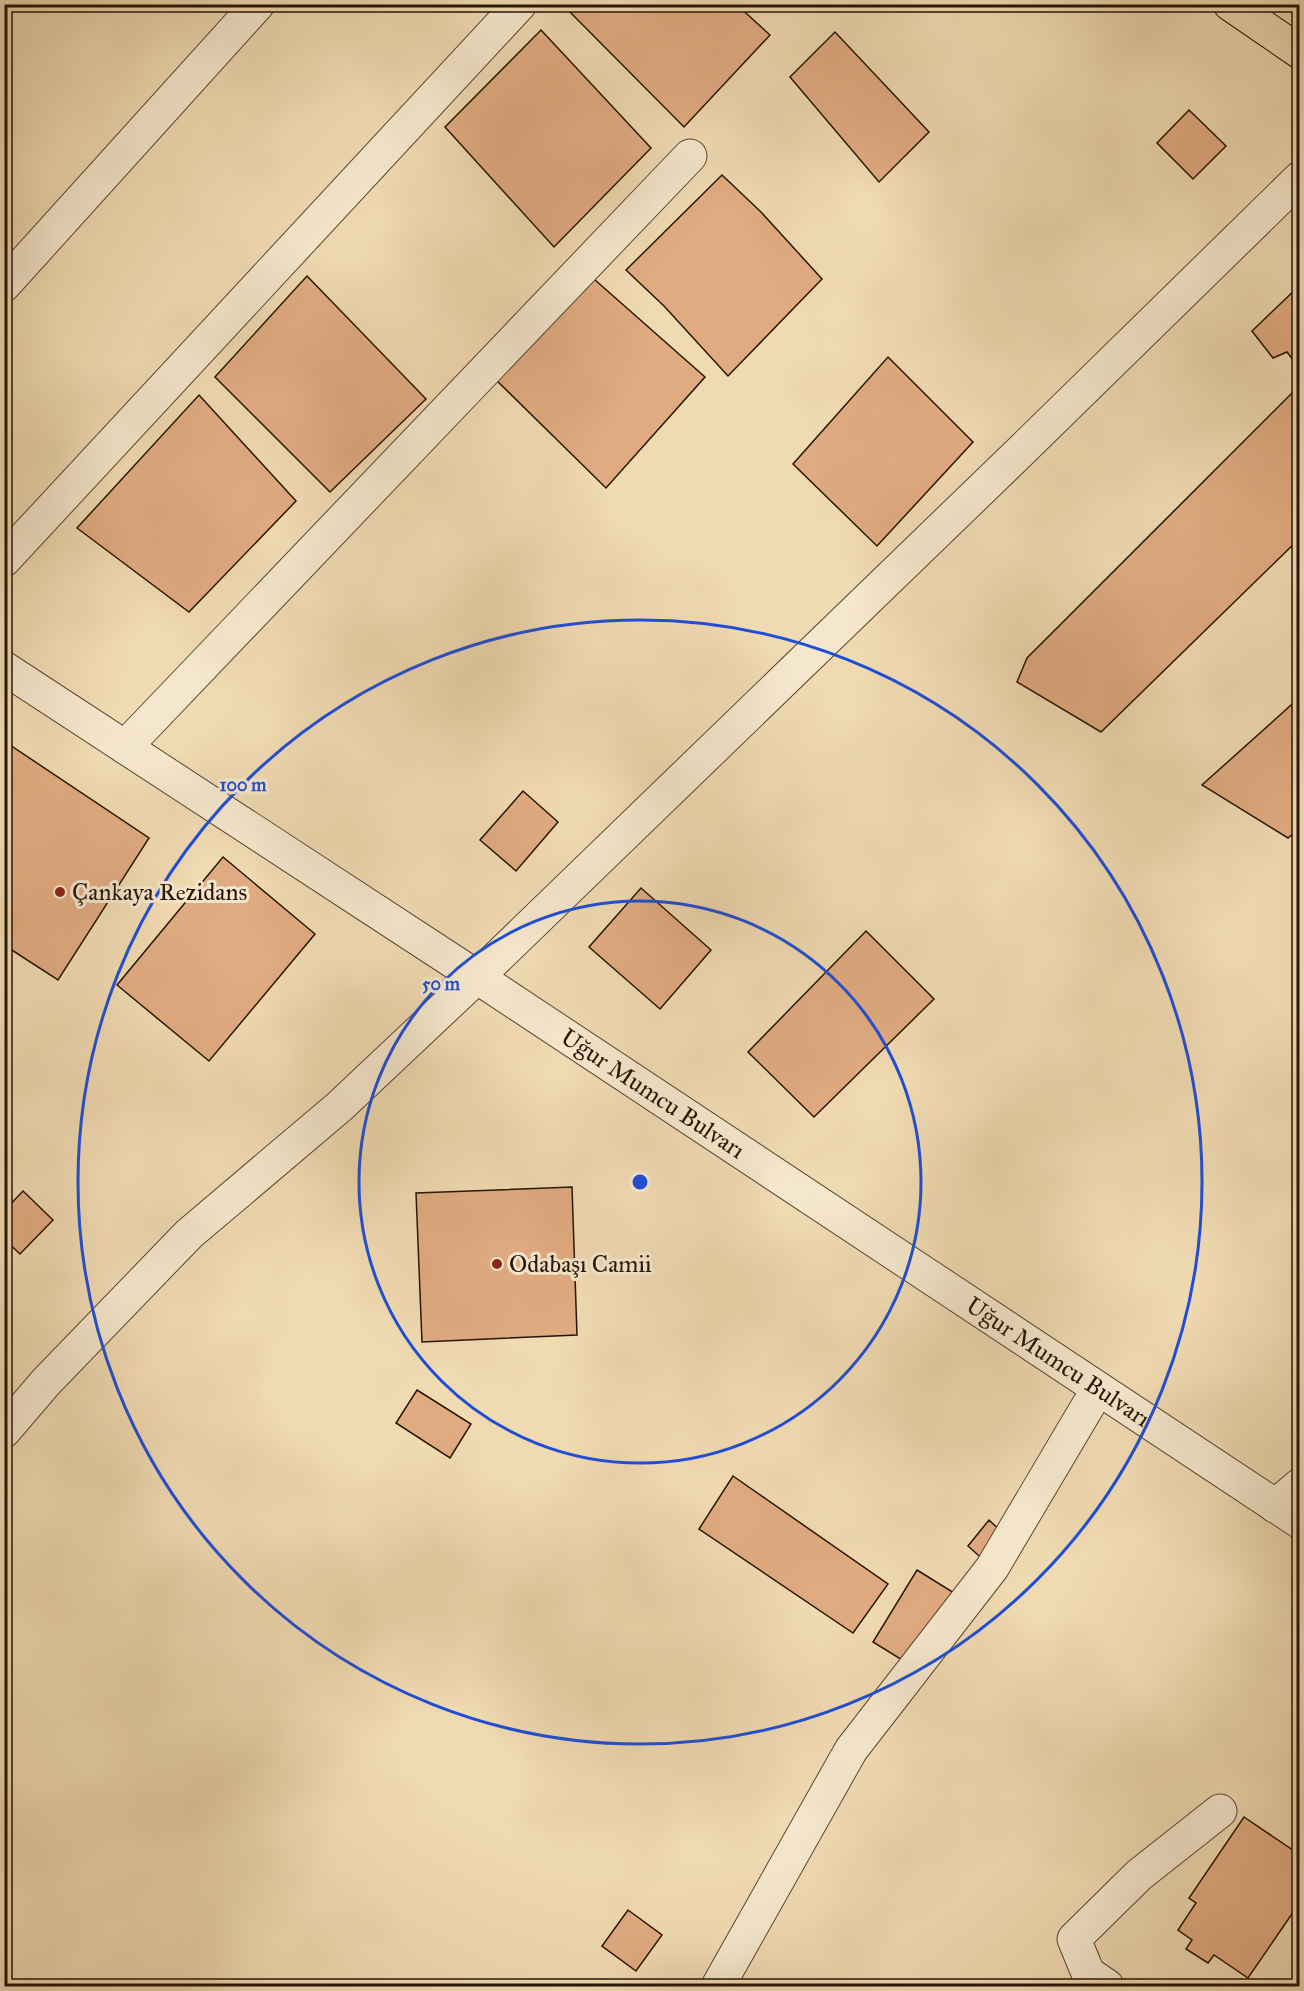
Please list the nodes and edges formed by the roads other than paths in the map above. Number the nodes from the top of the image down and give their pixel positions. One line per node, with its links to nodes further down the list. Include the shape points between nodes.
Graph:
1 (258, 4): 7 (street)
2 (520, 4): 8 (street)
3 (1230, 4): 4 (highway)
4 (1299, 52)
5 (690, 156): 10 (street)
6 (1299, 178): 11 (street)
7 (4, 285)
8 (4, 560)
9 (4, 668): 10 (street, Uğur Mumcu Bulvarı)
10 (125, 747): 11 (street, Uğur Mumcu Bulvarı)
11 (477, 976): 12 (street, Uğur Mumcu Bulvarı); 13 (street, via 339,1107 189,1234)
12 (1098, 1389): 15 (street, Uğur Mumcu Bulvarı); 17 (street, via 992,1568 851,1750)
13 (4, 1431)
14 (1299, 1485): 15 (street)
15 (1287, 1514)
16 (1220, 1811): 18 (street, via 1139,1875 1074,1939 1088,1973)
17 (717, 1986)
18 (1107, 1986)

